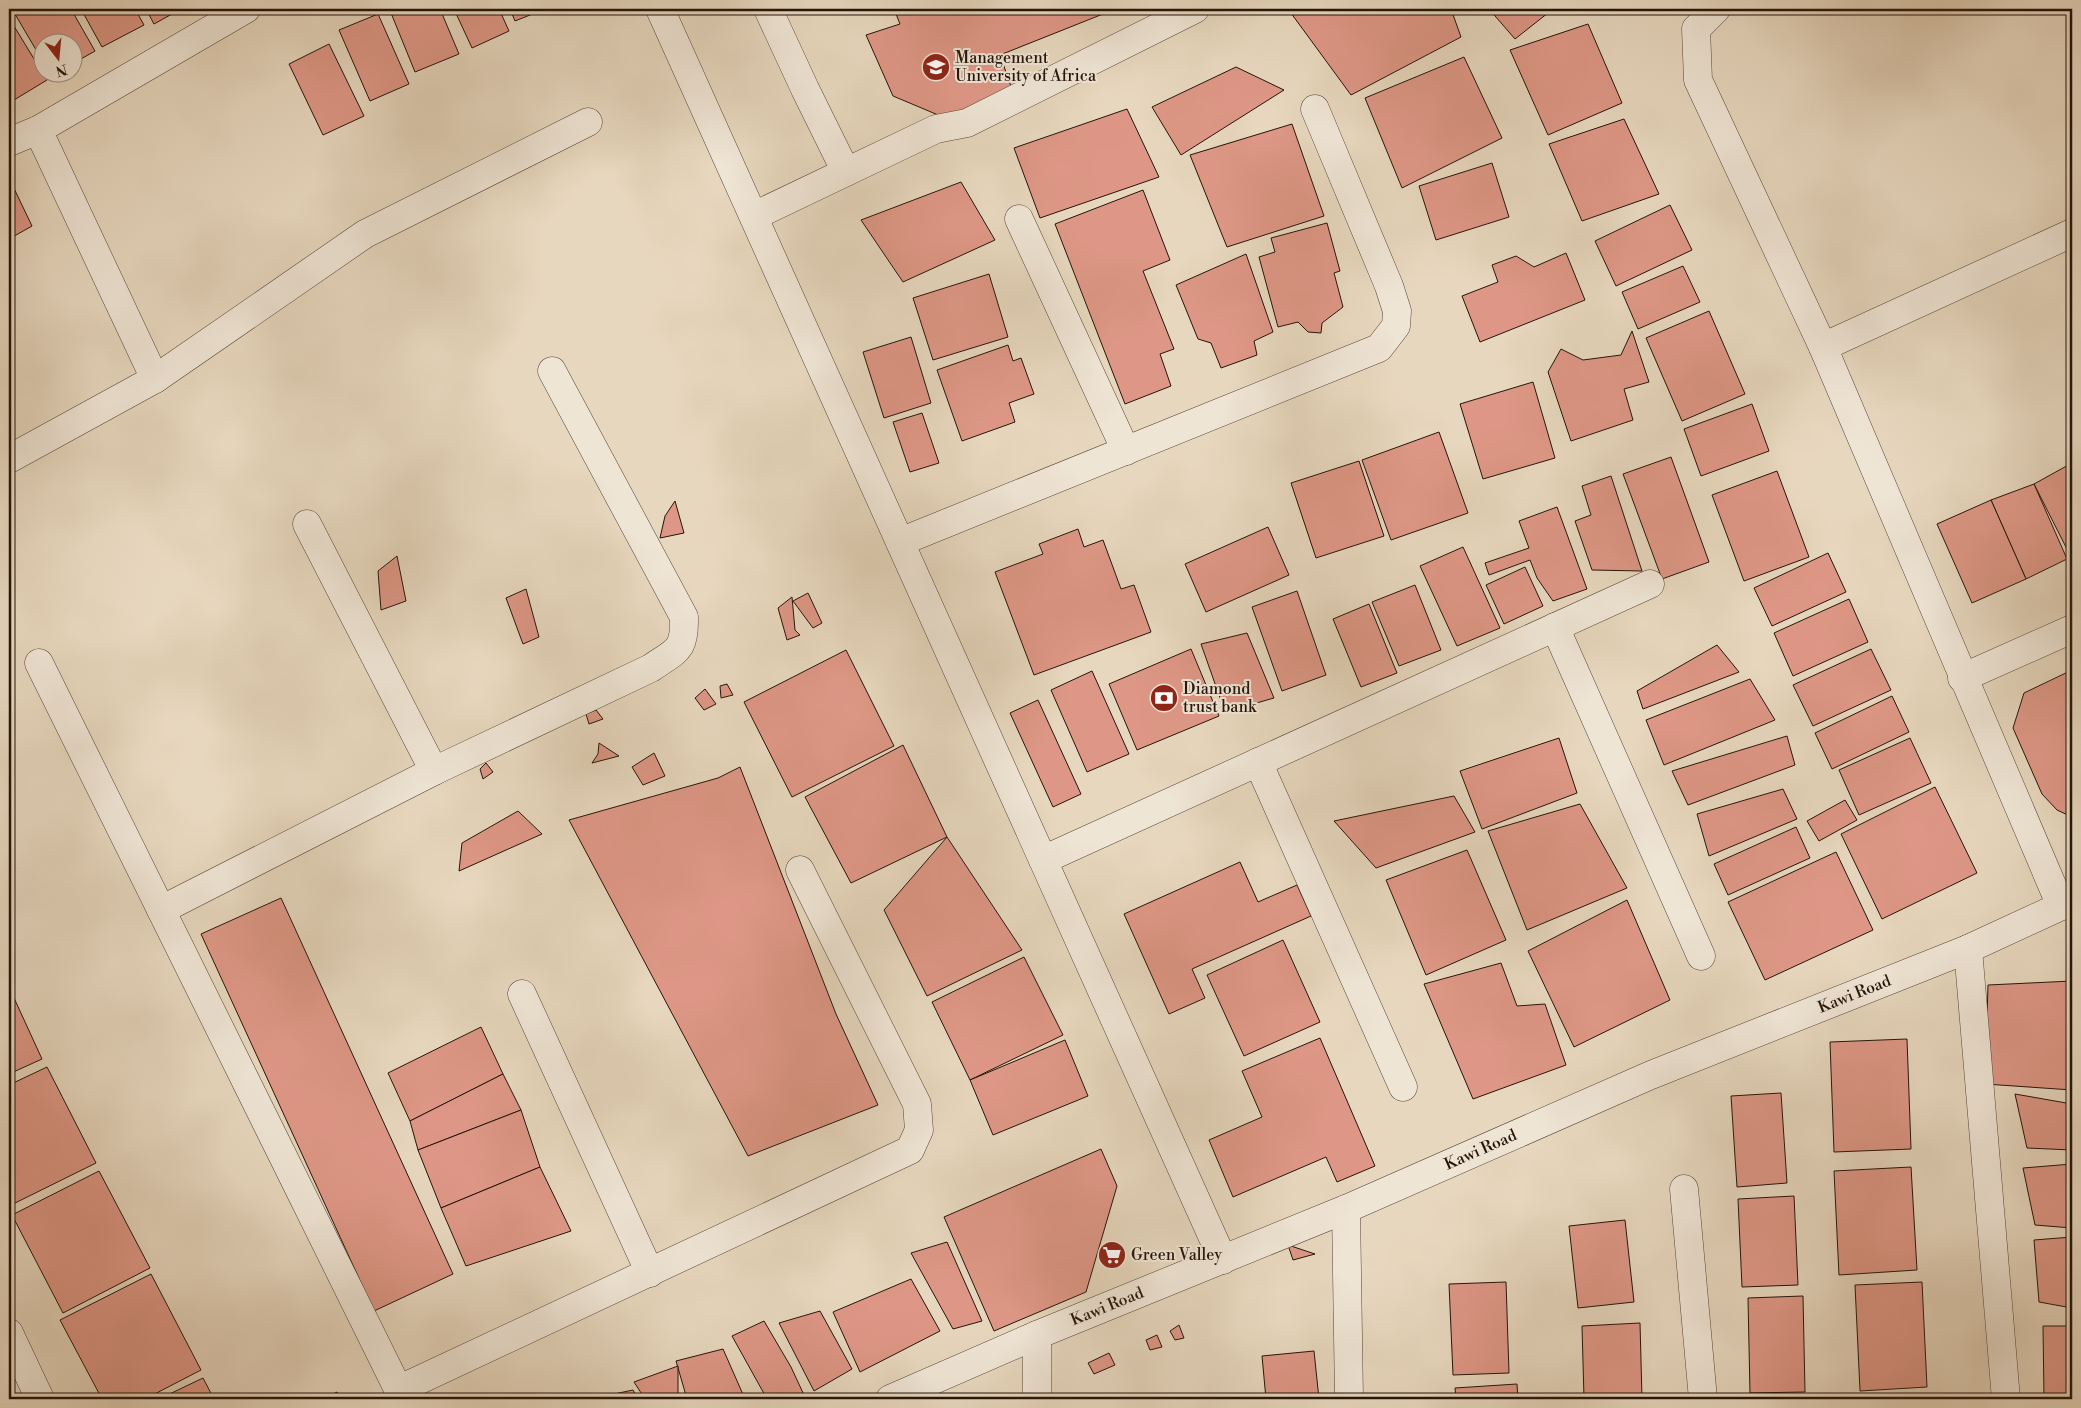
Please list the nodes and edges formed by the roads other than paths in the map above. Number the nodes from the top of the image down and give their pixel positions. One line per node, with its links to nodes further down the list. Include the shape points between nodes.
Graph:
1 (246, 9): 8 (street)
2 (660, 9): 11 (street)
3 (768, 9): 10 (street)
4 (1195, 9): 10 (street, via 967,123 936,129)
5 (1716, 9): 14 (street, via 1696,29 1698,80)
6 (1315, 109): 17 (street, via 1389,286 1397,310 1396,326 1379,348)
7 (588, 122): 16 (street, via 365,234)
8 (38, 130): 9 (street); 16 (street)
9 (9, 142)
10 (846, 172): 11 (street)
11 (754, 216): 20 (street)
12 (1019, 219): 17 (street)
13 (2072, 233): 14 (street)
14 (1823, 348): 25 (street)
15 (552, 371): 27 (street, via 684,617 685,637 680,647 651,668)
16 (155, 379): 18 (street)
17 (1126, 451): 20 (street)
18 (9, 459)
19 (308, 524): 27 (street)
20 (900, 542): 28 (street)
21 (1650, 584): 22 (street)
22 (1555, 627): 26 (street); 33 (street)
23 (2072, 629): 25 (street)
24 (39, 663): 31 (street)
25 (1962, 678): 30 (street)
26 (1258, 762): 28 (street); 35 (street)
27 (434, 770): 31 (street)
28 (1043, 860): 38 (street)
29 (800, 870): 39 (street, via 917,1104 919,1130 910,1150)
30 (2066, 903): 32 (street, Kawi Road)
31 (161, 910): 42 (street)
32 (1968, 949): 37 (street, Kawi Road, via 1651,1075); 48 (street)
33 (1700, 956)
34 (522, 994): 39 (street)
35 (1403, 1087)
36 (1684, 1189): 47 (street)
37 (1346, 1209): 38 (street, Kawi Road); 46 (street)
38 (1223, 1260): 41 (street, Kawi Road)
39 (650, 1273): 42 (street)
40 (9, 1333): 43 (street)
41 (1037, 1336): 44 (street, Kawi Road); 45 (street)
42 (401, 1395)
43 (40, 1399)
44 (890, 1399)
45 (1037, 1399)
46 (1349, 1399)
47 (1703, 1399)
48 (2006, 1399)

